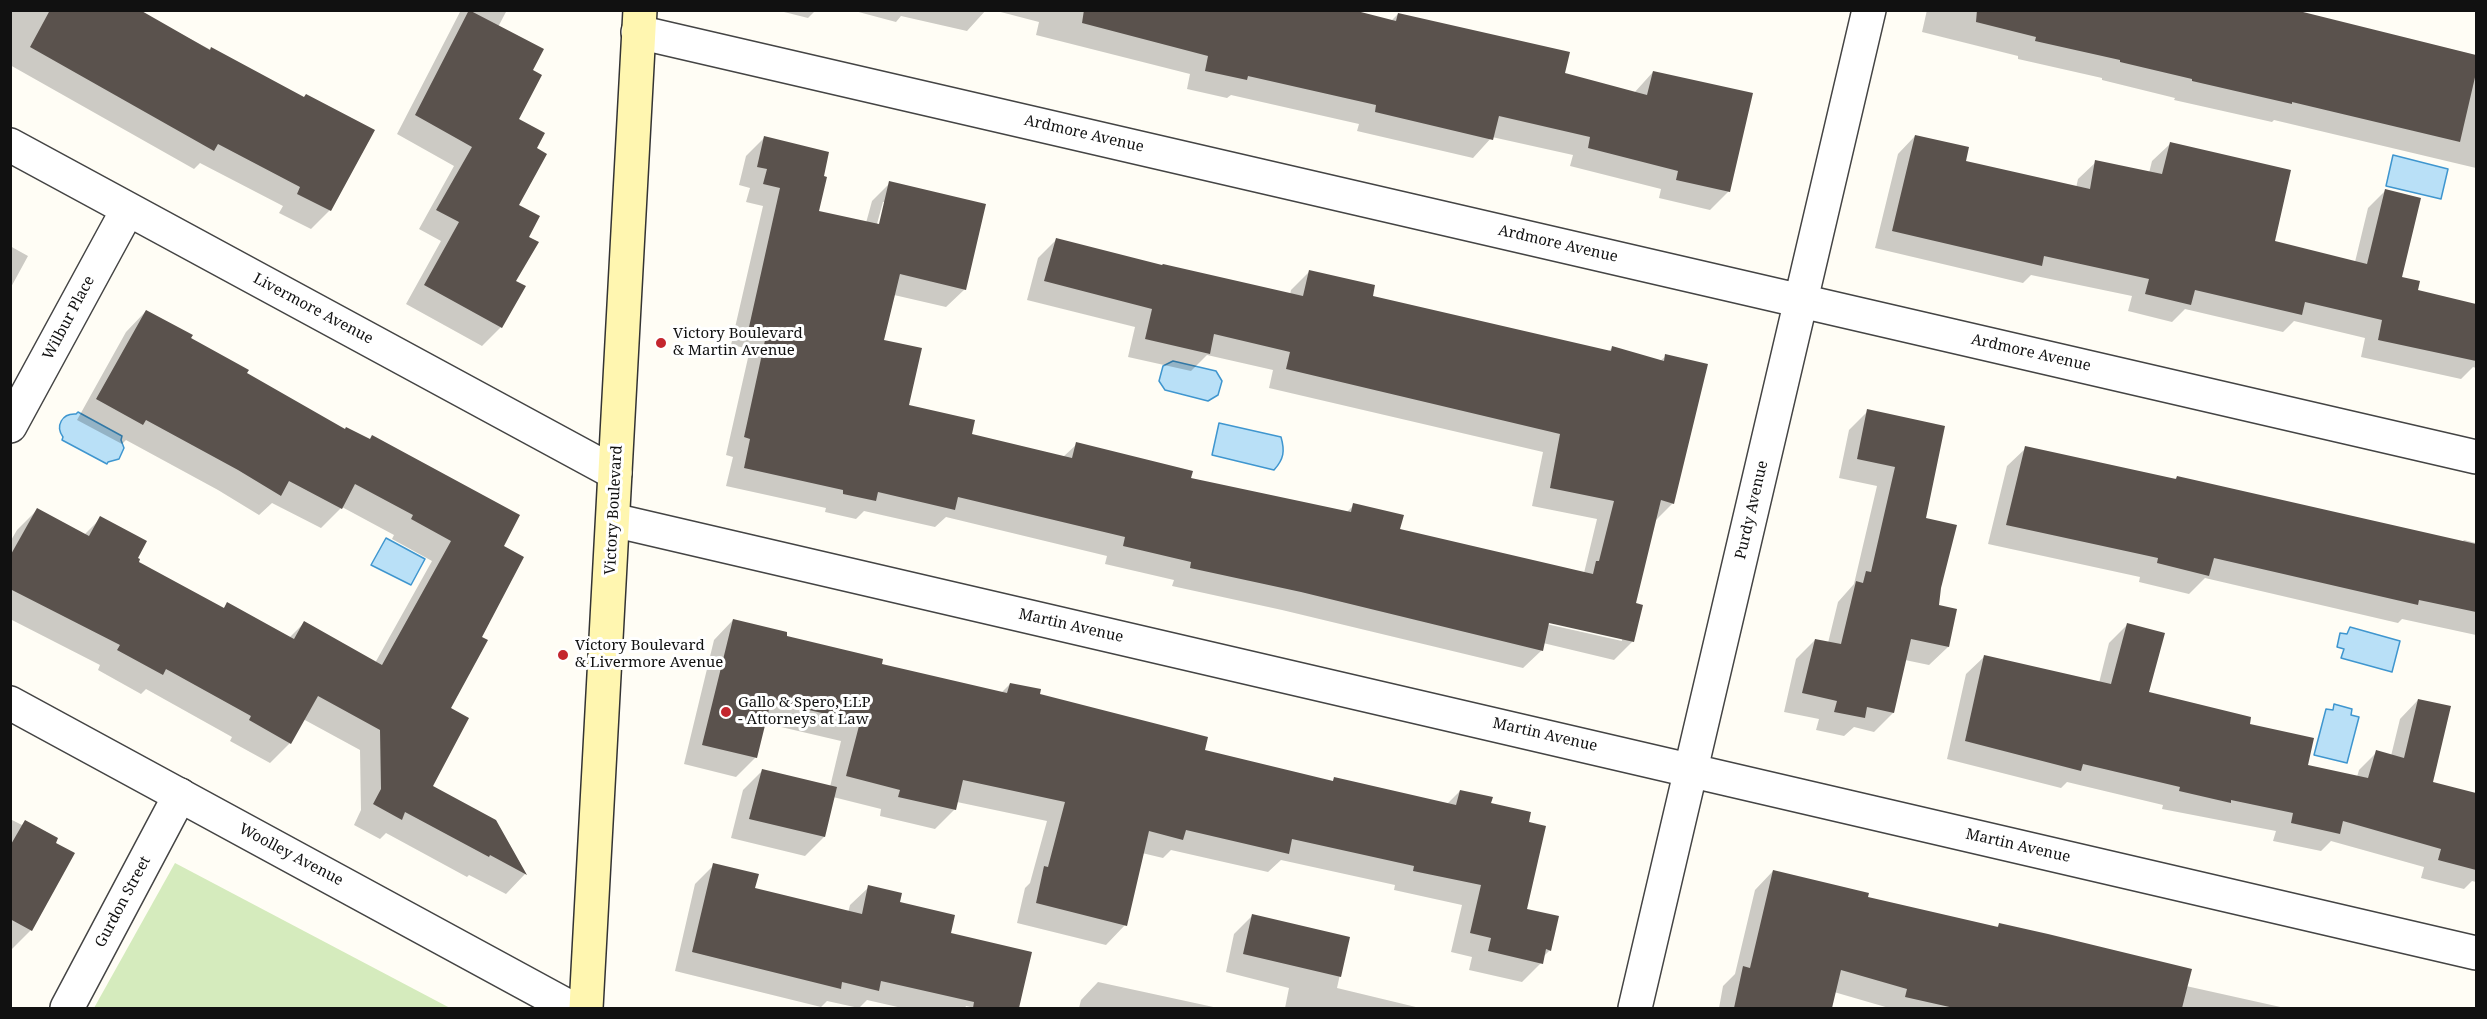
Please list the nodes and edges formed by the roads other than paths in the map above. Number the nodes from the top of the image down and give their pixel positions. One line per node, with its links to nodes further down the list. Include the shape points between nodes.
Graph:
1 (1869, 10): 5 (street, Purdy Avenue)
2 (639, 21): 5 (street, Ardmore Avenue); 8 (main road, Victory Boulevard)
3 (10, 145): 4 (street, Livermore Avenue)
4 (128, 209): 6 (street, Wilbur Place); 8 (street, Livermore Avenue)
5 (1801, 300): 7 (street, Ardmore Avenue); 11 (street, Purdy Avenue)
6 (10, 426)
7 (2476, 457)
8 (615, 473): 9 (main road, Victory Boulevard)
9 (613, 520): 11 (street, Martin Avenue); 16 (main road, Victory Boulevard)
10 (10, 703): 12 (street, Woolley Avenue)
11 (1691, 769): 13 (street, Martin Avenue); 17 (street, Purdy Avenue)
12 (180, 795): 14 (street, Gurdon Street); 15 (street, Woolley Avenue)
13 (2476, 952)
14 (67, 1008)
15 (571, 1008)
16 (586, 1008)
17 (1635, 1008)

